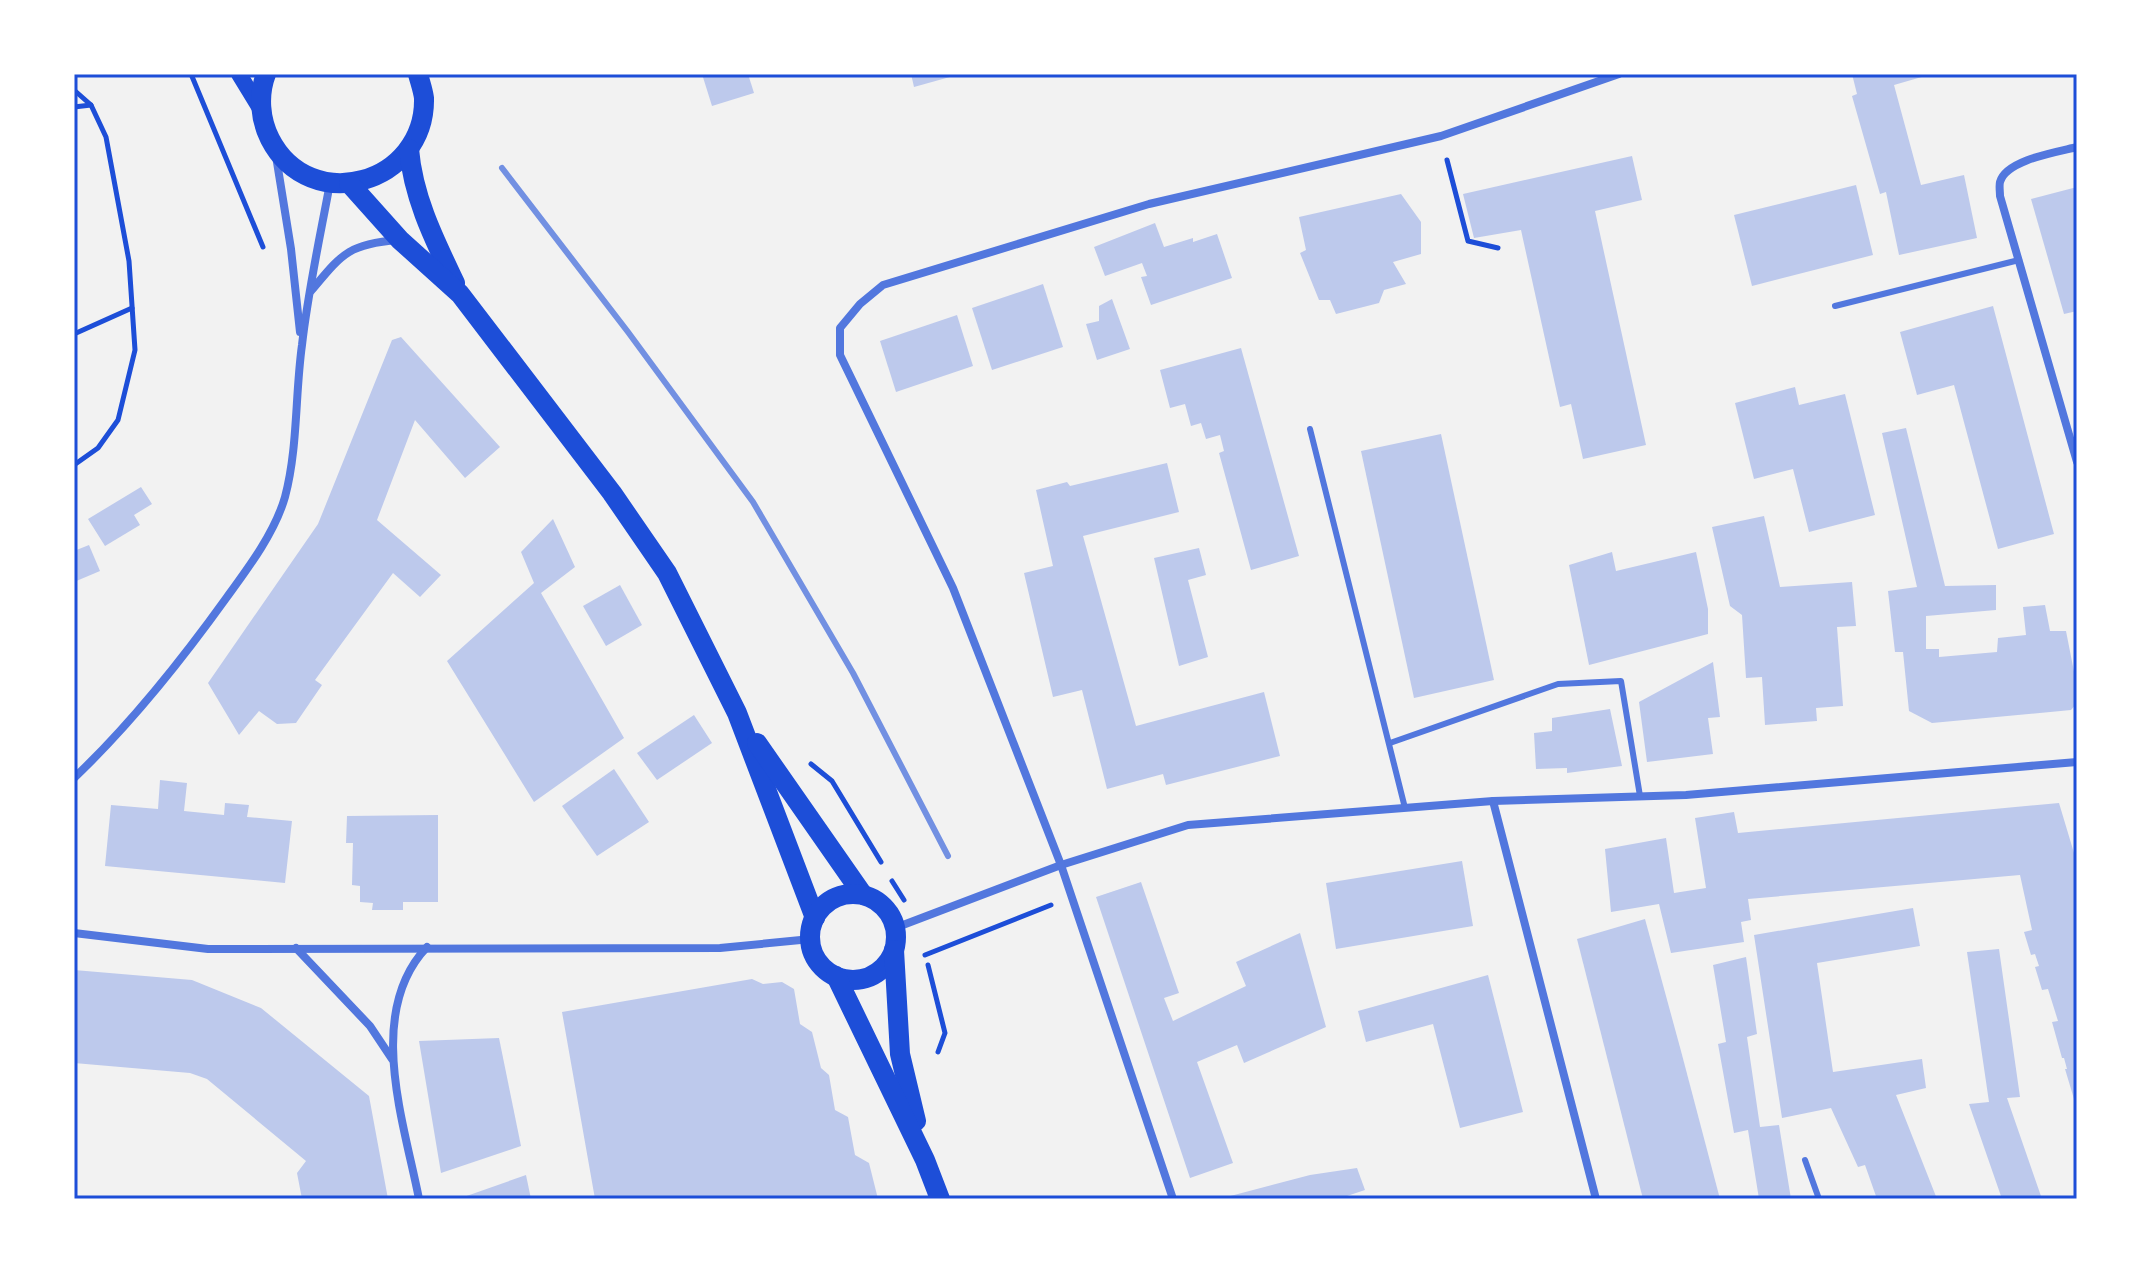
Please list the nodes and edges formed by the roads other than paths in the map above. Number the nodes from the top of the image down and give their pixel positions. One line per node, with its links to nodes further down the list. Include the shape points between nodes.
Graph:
1 (239, 74): 5 (main road)
2 (266, 74): 5 (main road)
3 (418, 74): 8 (main road, via 424,96 421,124)
4 (1619, 74): 25 (street, via 1441,136 1149,204 883,285 840,328 840,355 953,588)
5 (261, 110): 7 (main road)
6 (2077, 147): 11 (street, via 2020,163 2000,182)
7 (275, 149): 9 (main road, via 299,171); 15 (street)
8 (409, 149): 9 (main road, via 372,178); 13 (main road, via 423,216)
9 (340, 183): 10 (main road); 12 (street)
10 (400, 240): 12 (street, via 367,242 347,253); 13 (main road)
11 (2019, 260): 14 (lane); 17 (street)
12 (310, 291): 15 (street)
13 (460, 294): 18 (main road, via 667,573)
14 (1835, 306)
15 (302, 345): 21 (street, via 291,466 270,531 189,650)
16 (1310, 429): 19 (lane)
17 (2077, 462)
18 (737, 713): 26 (main road); 27 (main road)
19 (1390, 743): 22 (lane, via 1558,684 1621,681); 24 (lane)
20 (2077, 762): 22 (street)
21 (74, 778)
22 (1640, 796): 23 (street)
23 (1493, 801): 24 (street); 41 (street)
24 (1405, 808): 25 (street, via 1188,825)
25 (1061, 865): 28 (street); 40 (street)
26 (863, 895): 27 (main road, via 834,898); 28 (main road, via 887,909)
27 (815, 918): 30 (main road)
28 (895, 928): 33 (main road)
29 (74, 933): 32 (street, via 208,949)
30 (811, 939): 31 (street, via 720,948); 34 (main road, via 816,958)
31 (427, 947): 32 (street); 35 (street, via 405,980 394,1017)
32 (296, 948): 35 (street, via 370,1026)
33 (894, 950): 34 (main road, via 877,973 849,980); 36 (main road, via 900,1054)
34 (836, 976): 36 (main road)
35 (392, 1060): 38 (street)
36 (925, 1160): 39 (main road)
37 (1805, 1160): 42 (lane)
38 (419, 1199)
39 (940, 1199)
40 (1173, 1199)
41 (1596, 1199)
42 (1819, 1199)

